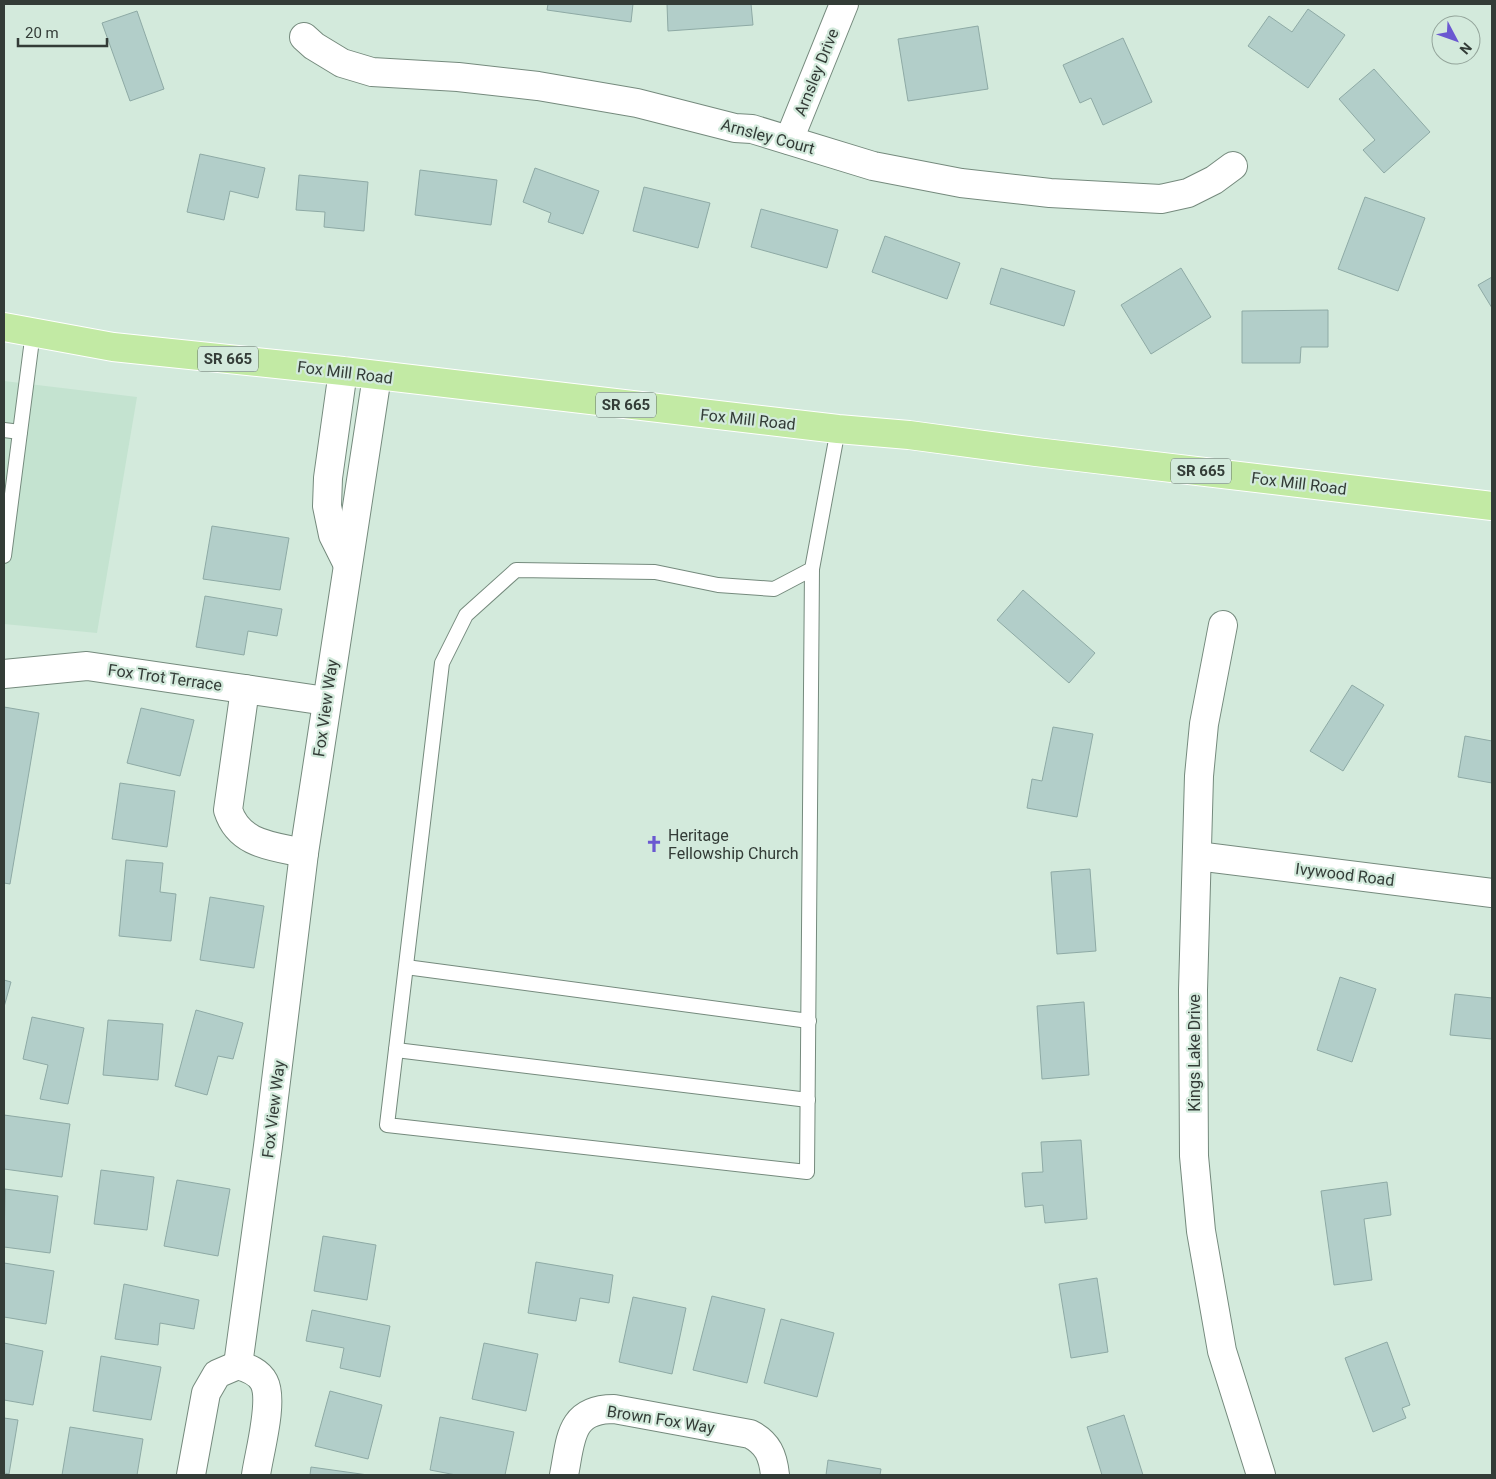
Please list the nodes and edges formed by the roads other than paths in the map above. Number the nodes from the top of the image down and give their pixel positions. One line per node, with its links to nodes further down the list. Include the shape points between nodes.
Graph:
1 (844, 4): 3 (street, Arnsley Drive)
2 (304, 37): 3 (street, Arnsley Court, via 342,63 372,72 538,86 637,104)
3 (789, 140): 4 (street, Arnsley Court, via 873,166 961,183 1050,193 1161,199 1188,193)
4 (1233, 166)
5 (4, 318): 7 (main road)
6 (4, 327): 7 (main road, Fox Mill Road / SR 665)
7 (33, 332): 8 (main road, Fox Mill Road / SR 665, via 113,347); 12 (lane)
8 (343, 371): 9 (main road, Fox Mill Road / SR 665); 15 (street, via 327,506 333,535)
9 (377, 376): 10 (main road, Fox Mill Road / SR 665); 15 (street, Fox View Way)
10 (838, 429): 13 (main road, Fox Mill Road / SR 665); 16 (lane)
11 (4, 430): 12 (lane)
12 (20, 432): 14 (lane)
13 (1492, 506)
14 (4, 556)
15 (347, 563): 20 (street, Fox View Way)
16 (812, 569): 24 (lane, via 774,589 718,585 655,572 516,570 466,615 442,663); 25 (lane)
17 (1222, 625): 22 (street, Kings Lake Drive, via 1202,741)
18 (4, 674): 19 (street, Fox Trot Terrace, via 87,666)
19 (245, 689): 20 (street, Fox Trot Terrace); 21 (street, via 228,810 232,822 253,841)
20 (326, 701): 21 (street, Fox View Way)
21 (304, 852): 28 (street, Fox View Way)
22 (1198, 856): 23 (street, Ivywood Road); 33 (street, Kings Lake Drive, via 1193,990 1194,1146 1201,1231 1222,1351)
23 (1492, 893)
24 (406, 967): 25 (lane); 26 (lane)
25 (809, 1021): 27 (lane)
26 (396, 1050): 27 (lane); 27 (lane, via 387,1125 807,1172)
27 (808, 1100)
28 (238, 1365): 29 (street, via 217,1374 206,1393); 30 (street, via 252,1370 263,1381 268,1396)
29 (191, 1475)
30 (256, 1475)
31 (564, 1475): 32 (street, Brown Fox Way, via 574,1429 580,1419 591,1412 614,1409 750,1434 762,1440 770,1450)
32 (775, 1475)
33 (1261, 1475)

